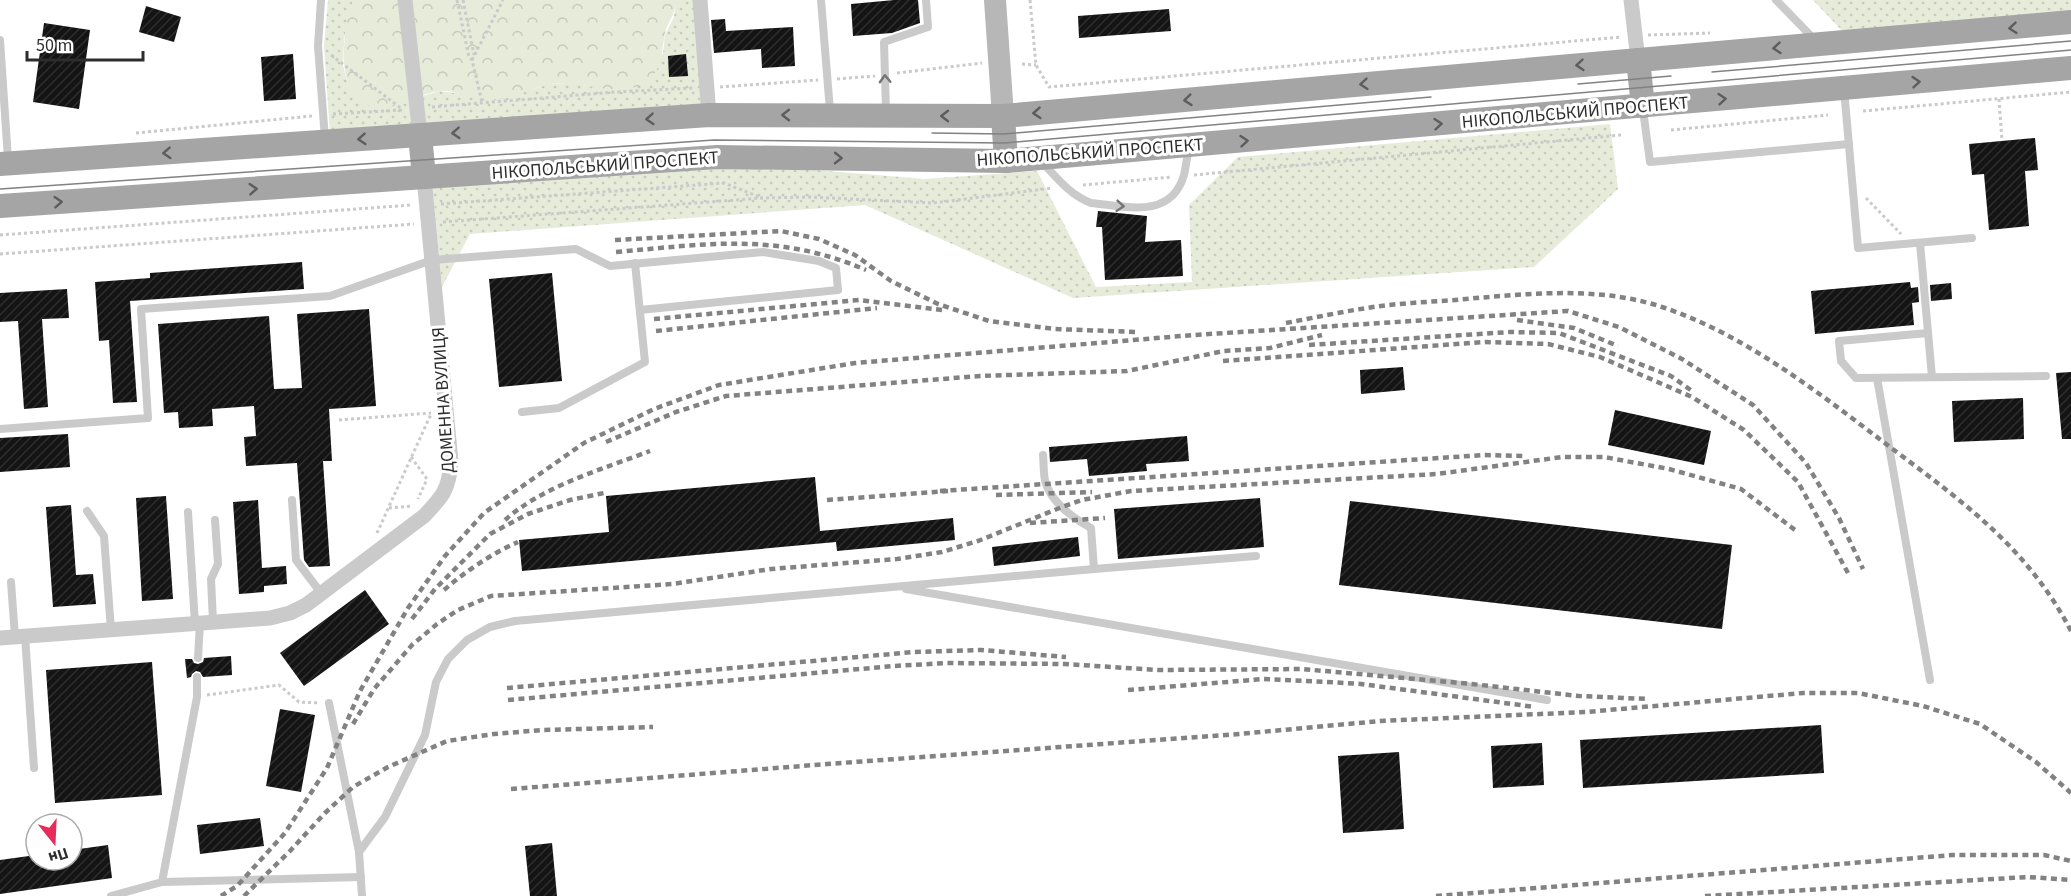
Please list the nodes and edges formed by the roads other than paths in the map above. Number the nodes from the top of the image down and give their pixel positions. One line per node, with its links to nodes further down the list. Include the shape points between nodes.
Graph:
1 (321, 0): 21 (lane, via 318,46)
2 (405, 0): 20 (street, ДОМЕННА ВУЛИЦЯ)
3 (700, 0): 16 (street)
4 (821, 0): 17 (lane)
5 (926, 0): 18 (lane, one-way to 5, via 884,42 928,27)
6 (995, 0): 19 (main road)
7 (1631, 0): 12 (street)
8 (1776, 0): 11 (lane)
9 (2071, 22): 11 (main road, one-way to 11)
10 (0, 40): 26 (lane)
11 (1820, 44): 12 (main road, one-way to 12)
12 (1638, 60): 15 (main road); 19 (main road, one-way to 19)
13 (2071, 68): 14 (main road, НІКОПОЛЬСЬКИЙ ПРОСПЕКТ, one-way to 13)
14 (1844, 88): 15 (main road, НІКОПОЛЬСЬКИЙ ПРОСПЕКТ, one-way to 14); 22 (lane)
15 (1643, 106): 22 (lane, via 1650,162); 23 (main road, НІКОПОЛЬСЬКИЙ ПРОСПЕКТ, one-way to 15)
16 (709, 116): 17 (main road, one-way to 16); 20 (main road, one-way to 20)
17 (830, 116): 18 (main road)
18 (886, 116): 19 (main road, one-way to 18)
19 (1003, 116): 25 (main road)
20 (420, 135): 21 (main road, one-way to 21); 27 (main road, ДОМЕННА ВУЛИЦЯ)
21 (325, 142): 26 (main road, one-way to 26)
22 (1849, 144): 30 (lane, via 1858,248)
23 (1189, 146): 24 (main road, НІКОПОЛЬСЬКИЙ ПРОСПЕКТ); 24 (lane, one-way to 23, via 1077,197 1091,203 1149,208 1174,193 1184,176)
24 (1039, 159): 25 (main road, НІКОПОЛЬСЬКИЙ ПРОСПЕКТ)
25 (1006, 161): 27 (main road, НІКОПОЛЬСЬКИЙ ПРОСПЕКТ, one-way to 25, via 717,157)
26 (4, 164)
27 (424, 177): 28 (main road, НІКОПОЛЬСЬКИЙ ПРОСПЕКТ, one-way to 27); 31 (street, ДОМЕННА ВУЛИЦЯ)
28 (0, 206)
29 (1972, 238): 30 (lane)
30 (1920, 243): 34 (lane)
31 (432, 260): 32 (lane, via 576,249 610,266); 39 (lane, via 330,296 141,309 148,418); 49 (street, ДОМЕННА ВУЛИЦЯ, via 451,462 447,488 424,516)
32 (635, 263): 33 (lane); 33 (lane, via 763,252 819,261 836,268 838,290)
33 (640, 310): 38 (lane, via 645,362 559,408)
34 (1928, 333): 36 (lane); 37 (lane, via 1839,341 1841,361 1856,378)
35 (2046, 376): 36 (lane)
36 (1932, 377): 37 (lane)
37 (1877, 378): 55 (lane)
38 (522, 412)
39 (0, 429)
40 (1043, 455): 46 (lane, via 1045,483 1051,493 1062,507 1090,528)
41 (292, 500): 49 (lane, via 296,560)
42 (87, 511): 51 (lane, via 104,537)
43 (188, 513): 50 (lane)
44 (215, 520): 50 (lane, via 218,564 210,579)
45 (1256, 556): 46 (lane)
46 (1094, 569): 48 (lane)
47 (11, 582): 52 (lane)
48 (896, 587): 56 (lane); 59 (lane, via 515,621 490,627 467,640 448,659 436,682 426,735 385,817)
49 (321, 593): 50 (street, ДОМЕННА ВУЛИЦЯ, via 281,616)
50 (203, 623): 51 (street, ДОМЕННА ВУЛИЦЯ); 53 (lane)
51 (111, 630): 52 (street, ДОМЕННА ВУЛИЦЯ)
52 (13, 637): 58 (lane)
53 (198, 658)
54 (197, 677): 61 (lane)
55 (1930, 680)
56 (1547, 700)
57 (329, 703): 59 (lane)
58 (34, 768)
59 (359, 852): 60 (lane)
60 (361, 877): 61 (lane); 63 (lane)
61 (162, 882): 62 (lane)
62 (111, 896)
63 (362, 896)

